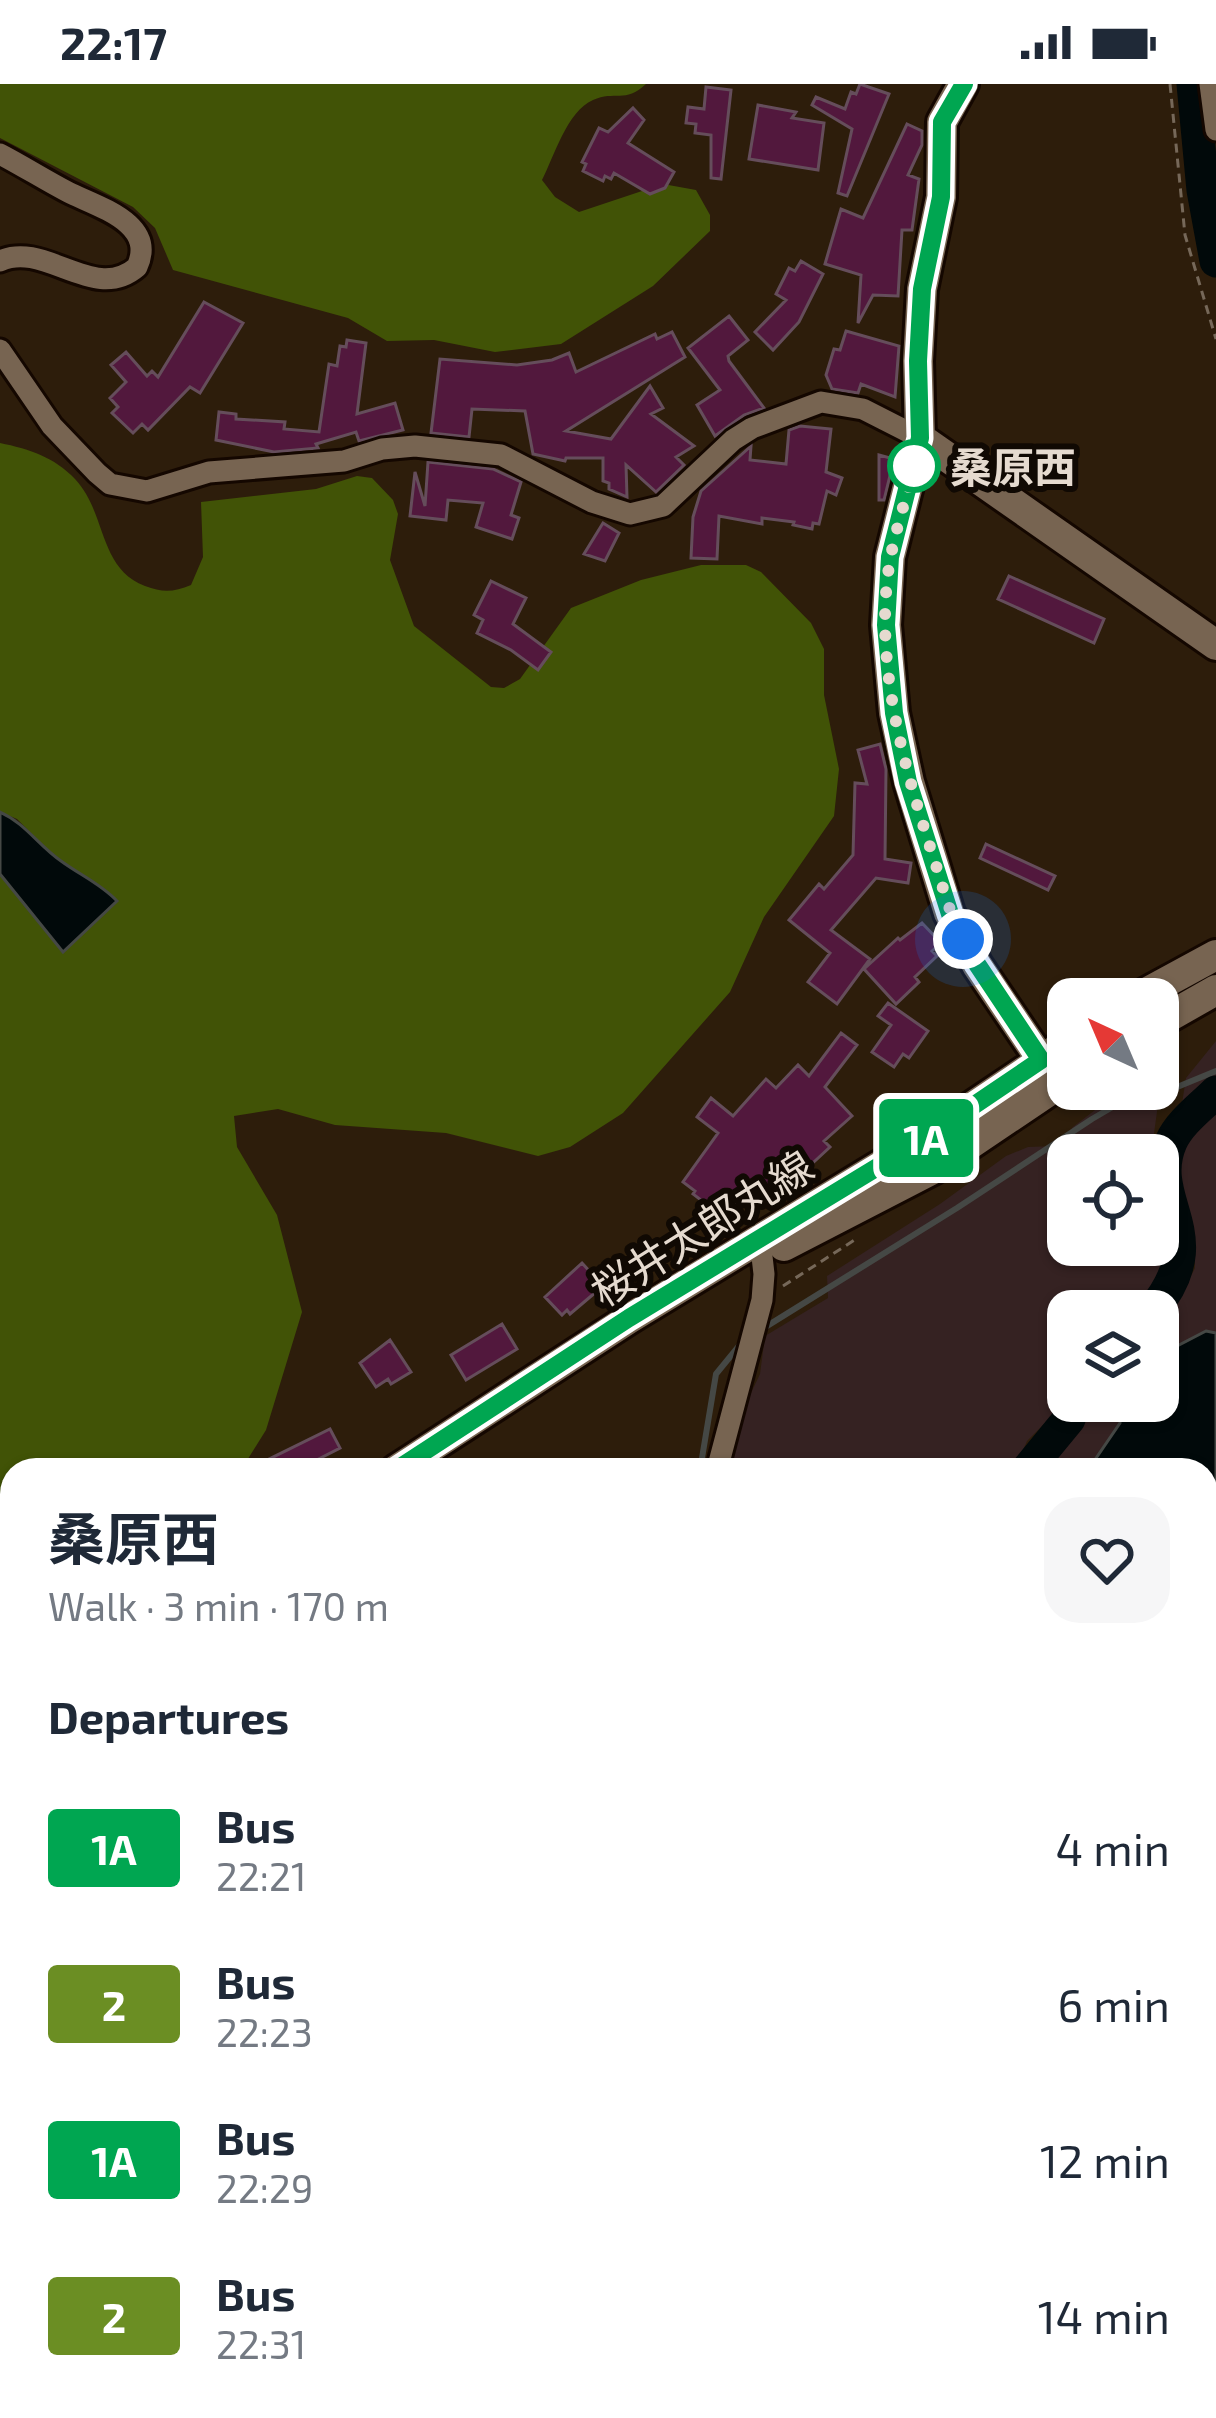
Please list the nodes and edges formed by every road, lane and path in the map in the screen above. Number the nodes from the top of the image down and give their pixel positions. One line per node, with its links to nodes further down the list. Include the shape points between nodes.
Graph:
1 (963, 84): 9 (street, via 942,122 941,197 922,289)
2 (1170, 84): 7 (path, via 1185,235)
3 (1210, 84): 4 (street)
4 (1216, 130)
5 (0, 154): 6 (street, via 114,214 139,235 143,250 137,267 116,279 24,254)
6 (0, 261)
7 (1216, 339)
8 (0, 350): 9 (street, via 52,426 98,473 110,484 147,491 209,472 430,447 501,455 631,514 663,506 733,440 821,402)
9 (920, 438): 10 (street); 15 (street, via 890,557 886,625 908,782 950,914)
10 (1216, 645)
11 (1213, 956): 12 (street)
12 (1174, 978)
13 (1215, 991): 14 (street)
14 (1179, 1011)
15 (1047, 1061)
16 (1047, 1078): 17 (street, 桜井太郎丸線, via 927,1137)
17 (762, 1248): 18 (street, 桜井太郎丸線, via 629,1318); 19 (street, via 762,1300)
18 (416, 1458)
19 (720, 1458)

